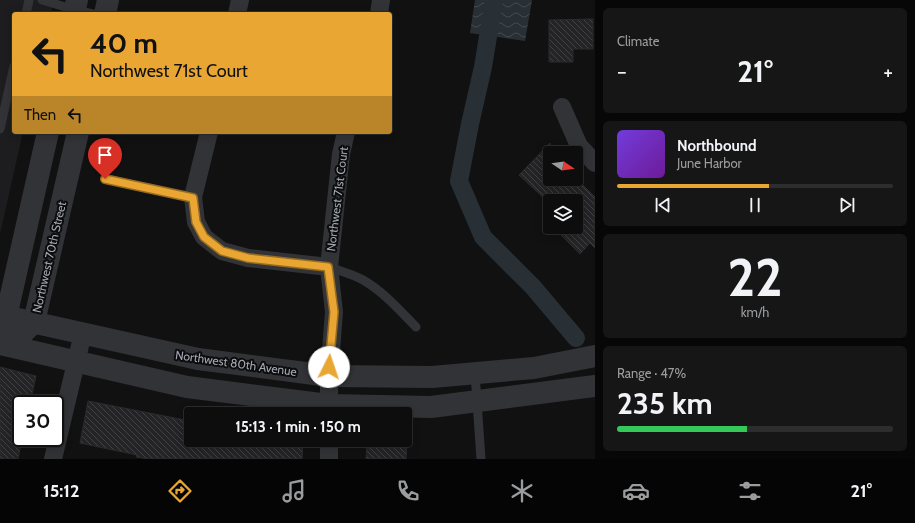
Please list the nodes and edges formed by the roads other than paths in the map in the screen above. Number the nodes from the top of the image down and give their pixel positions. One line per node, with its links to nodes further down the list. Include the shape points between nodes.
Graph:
1 (29, 0): 7 (lane)
2 (42, 0): 6 (lane)
3 (108, 0): 8 (street)
4 (240, 0): 9 (street)
5 (381, 0): 10 (street)
6 (80, 10)
7 (26, 12)
8 (105, 12)
9 (237, 12)
10 (379, 12)
11 (12, 75): 13 (lane)
12 (562, 107): 18 (street, via 579,146)
13 (0, 129)
14 (48, 134): 22 (street)
15 (78, 134): 23 (street, Northwest 70th Street)
16 (209, 134): 20 (street, Northwest 71st Court)
17 (346, 134): 21 (street, Northwest 71st Court)
18 (595, 163)
19 (105, 179): 20 (lane)
20 (193, 198): 21 (street, Northwest 71st Court, via 196,222 204,237 222,251 248,258)
21 (328, 267): 24 (lane, via 346,272 377,289); 30 (street, Northwest 71st Court, via 334,312)
22 (3, 316): 23 (street, Northwest 80th Avenue); 26 (street)
23 (34, 322): 25 (street, Northwest 80th Avenue); 26 (street, Northwest 70th Street)
24 (416, 327)
25 (83, 333): 28 (street); 30 (street, Northwest 80th Avenue, via 198,360)
26 (5, 345): 28 (street)
27 (595, 356): 29 (street, Northwest 80th Avenue, via 534,368)
28 (76, 361): 33 (street, via 187,387); 37 (street)
29 (475, 373): 30 (street, Northwest 80th Avenue, via 432,377); 32 (lane)
30 (329, 376): 34 (street, Northwest 71st Court)
31 (595, 386): 32 (street)
32 (477, 401): 35 (street); 39 (lane)
33 (316, 407)
34 (329, 407)
35 (412, 407)
36 (329, 447): 38 (street)
37 (53, 459)
38 (329, 459)
39 (481, 459)

